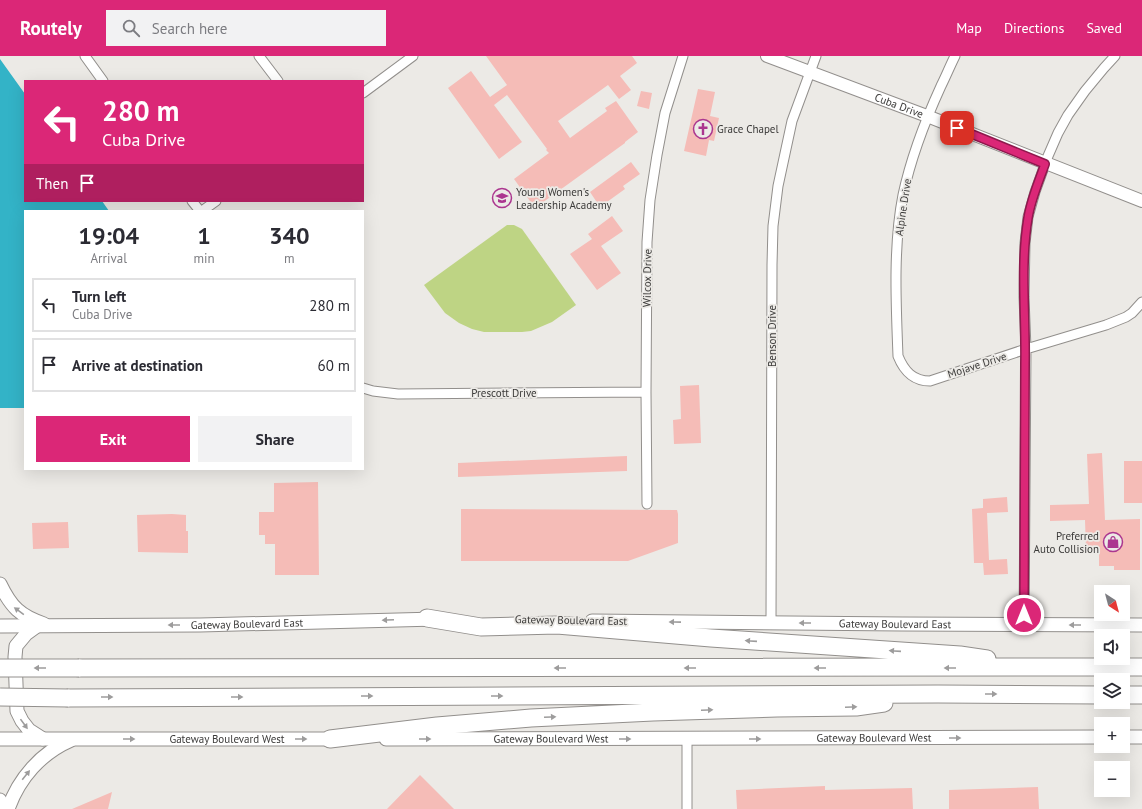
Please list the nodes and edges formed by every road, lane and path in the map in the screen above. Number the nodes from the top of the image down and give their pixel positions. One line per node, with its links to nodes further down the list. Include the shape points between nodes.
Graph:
1 (85, 56): 10 (street)
2 (259, 56): 11 (street)
3 (413, 56): 12 (street)
4 (683, 56): 24 (street, Wilcox Drive, via 665,113 650,200 647,242)
5 (767, 56): 9 (street, Cuba Drive)
6 (816, 56): 9 (street, Benson Drive)
7 (955, 56): 13 (street, Alpine Drive)
8 (1115, 56): 14 (street, via 1068,115)
9 (809, 72): 13 (street, Cuba Drive); 28 (street, Benson Drive, via 792,121 778,186 773,226)
10 (102, 80)
11 (277, 80)
12 (364, 91)
13 (927, 116): 14 (street, Cuba Drive); 22 (street, Alpine Drive, via 914,152 903,196 898,237 897,326 898,356)
14 (1045, 164): 15 (street, Cuba Drive); 21 (street, via 1034,192 1025,243)
15 (1142, 201)
16 (193, 202): 18 (street)
17 (214, 202): 19 (street)
18 (200, 210)
19 (202, 210)
20 (1142, 302): 21 (street, Mojave Drive, via 1126,317)
21 (1026, 349): 22 (street, Mojave Drive, via 930,381 916,379); 29 (street)
22 (902, 366)
23 (364, 388): 24 (street, Prescott Drive, via 398,394)
24 (646, 392): 25 (street, Wilcox Drive)
25 (647, 504)
26 (0, 584): 32 (main road, one-way to 26, via 14,608)
27 (427, 618): 28 (main road, Gateway Boulevard East, one-way to 27); 32 (main road, Gateway Boulevard East, one-way to 32, via 200,625); 35 (highway, one-way to 27, via 960,655 557,625 481,627)
28 (771, 623): 29 (main road, Gateway Boulevard East, one-way to 28)
29 (1024, 625): 30 (main road, Gateway Boulevard East, one-way to 29)
30 (1142, 625)
31 (0, 626): 32 (main road, Gateway Boulevard East)
32 (43, 626): 45 (main road, one-way to 45, via 26,634 16,646 15,657 17,711 29,730)
33 (1142, 667): 35 (highway)
34 (0, 668): 35 (highway, one-way to 34, bridge)
35 (1045, 668)
36 (938, 694): 37 (highway, one-way to 37); 40 (highway, one-way to 36, bridge); 47 (highway, one-way to 36, via 531,718 856,707)
37 (1094, 695)
38 (1130, 695): 39 (highway)
39 (1142, 695)
40 (0, 697)
41 (1094, 737): 48 (main road, Gateway Boulevard West, one-way to 41)
42 (1130, 737): 43 (main road)
43 (1142, 737)
44 (0, 739): 45 (main road, Gateway Boulevard West)
45 (43, 739): 46 (main road, Gateway Boulevard West)
46 (76, 739): 47 (main road, Gateway Boulevard West, one-way to 47); 51 (main road, one-way to 46, via 23,779 35,764 62,744)
47 (330, 739): 48 (main road, Gateway Boulevard West, one-way to 48)
48 (687, 739): 52 (street)
49 (0, 800): 50 (main road)
50 (2, 809)
51 (8, 809)
52 (687, 809)

